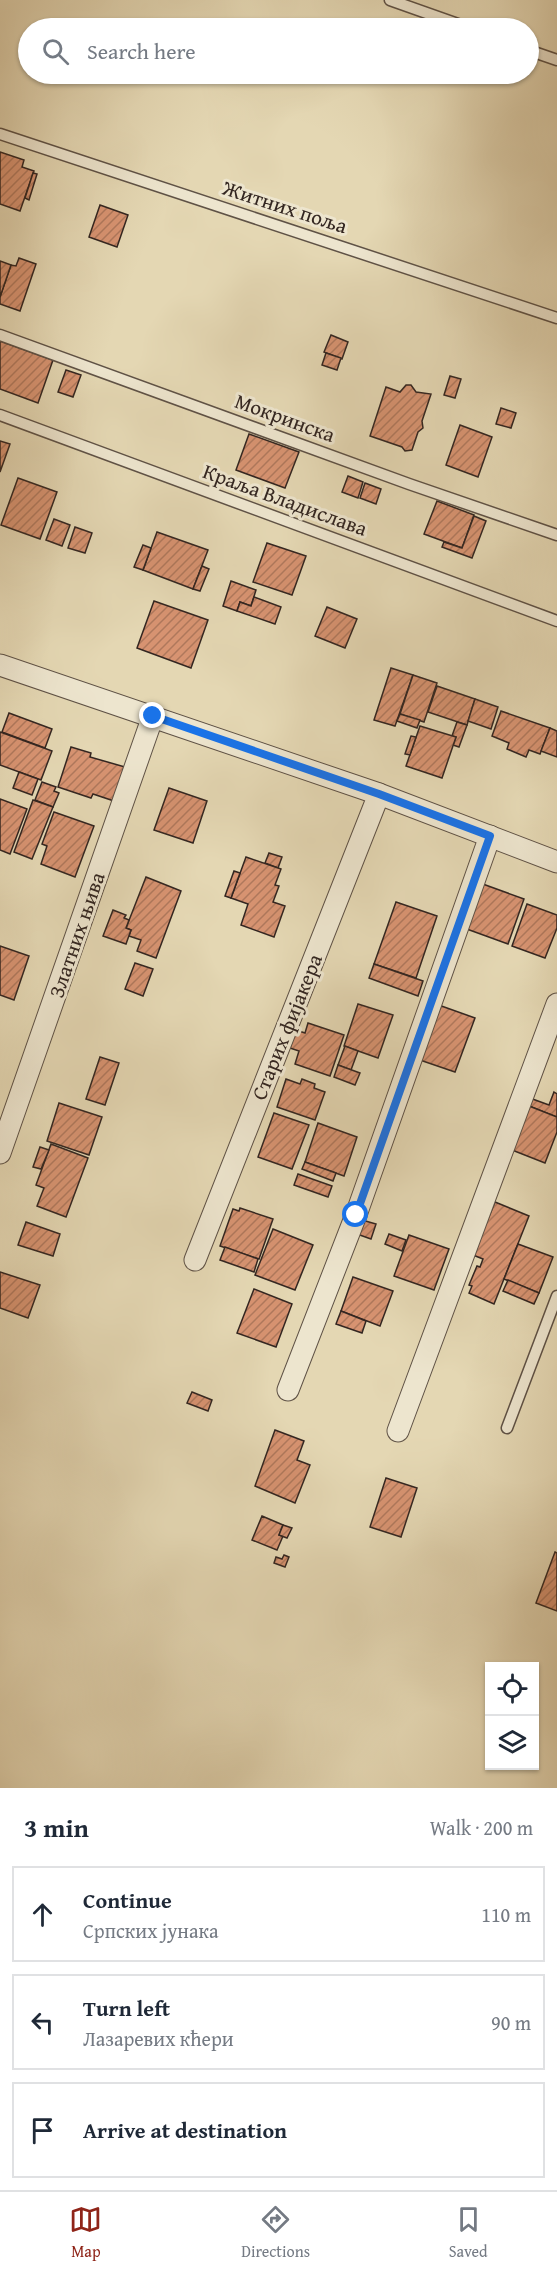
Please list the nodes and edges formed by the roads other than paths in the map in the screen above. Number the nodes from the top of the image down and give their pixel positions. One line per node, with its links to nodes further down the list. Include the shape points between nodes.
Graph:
1 (390, 0): 2 (lane)
2 (441, 18)
3 (539, 54): 4 (lane)
4 (557, 60)
5 (0, 134): 6 (lane, Житних поља)
6 (557, 318)
7 (0, 335): 9 (lane, Мокринска)
8 (0, 415): 10 (lane, Краља Владислава)
9 (557, 535)
10 (557, 621)
11 (0, 665): 12 (street)
12 (153, 716): 13 (street); 17 (street, Златних њива)
13 (379, 794): 14 (street); 18 (street, Старих фијакера)
14 (490, 836): 15 (street); 20 (street, via 356,1215)
15 (557, 862)
16 (557, 1004): 22 (street)
17 (0, 1153)
18 (195, 1260)
19 (557, 1296): 21 (lane)
20 (288, 1390)
21 (507, 1428)
22 (398, 1431)

